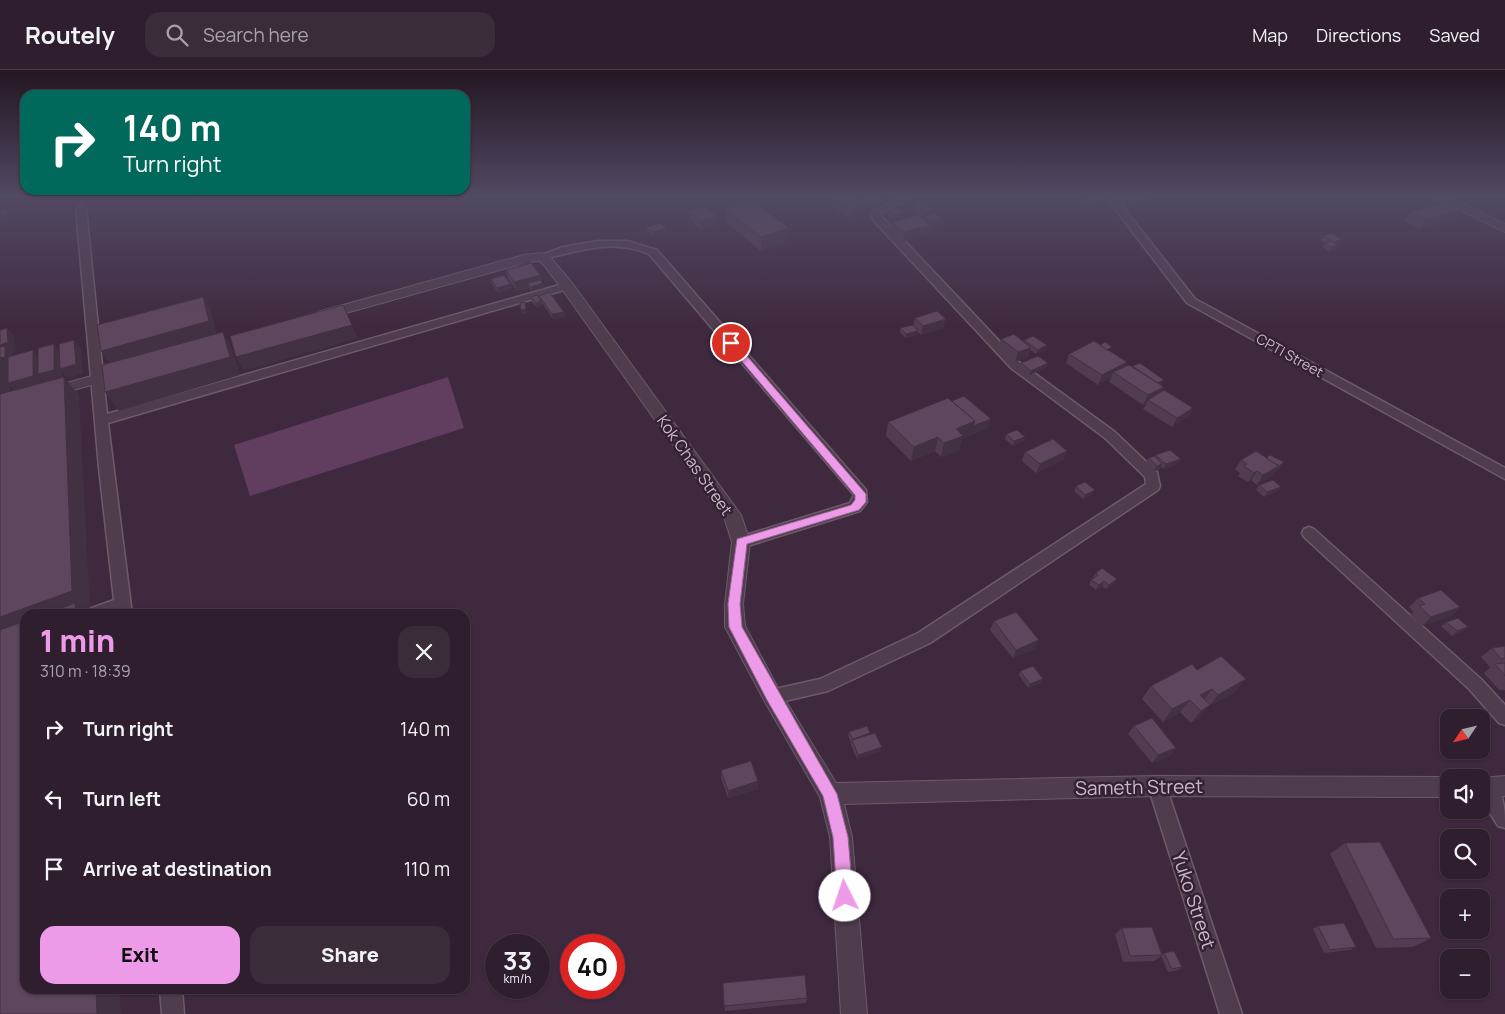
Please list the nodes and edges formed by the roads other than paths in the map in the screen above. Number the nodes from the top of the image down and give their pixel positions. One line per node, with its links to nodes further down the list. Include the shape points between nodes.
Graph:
1 (84, 240): 8 (street)
2 (899, 240): 15 (street, via 1015,365 1110,435 1152,475 1153,486 924,638 822,686)
3 (1145, 240): 11 (street, CPTI Street, via 1191,301)
4 (541, 257): 5 (street, Kok Chas Street); 6 (street); 13 (street, via 566,248 603,244 626,244 653,252 860,494 860,502 855,507)
5 (567, 286): 10 (street); 13 (street, Kok Chas Street, via 732,515)
6 (310, 318)
7 (135, 368): 8 (street)
8 (98, 378): 9 (street); 10 (street)
9 (36, 395)
10 (102, 420): 14 (street)
11 (1505, 474)
12 (1309, 533): 16 (street, via 1475,684)
13 (741, 542): 15 (street, Kok Chas Street, via 734,604 735,627)
14 (123, 609)
15 (772, 696): 20 (street, Kok Chas Street)
16 (1505, 717)
17 (1158, 786): 18 (street, Sameth Street); 20 (street, Sameth Street); 23 (street, Yuko Street)
18 (1440, 787)
19 (1490, 787): 21 (street)
20 (830, 794): 22 (street, Kok Chas Street, via 840,837)
21 (1505, 819)
22 (854, 1014)
23 (1231, 1014)

